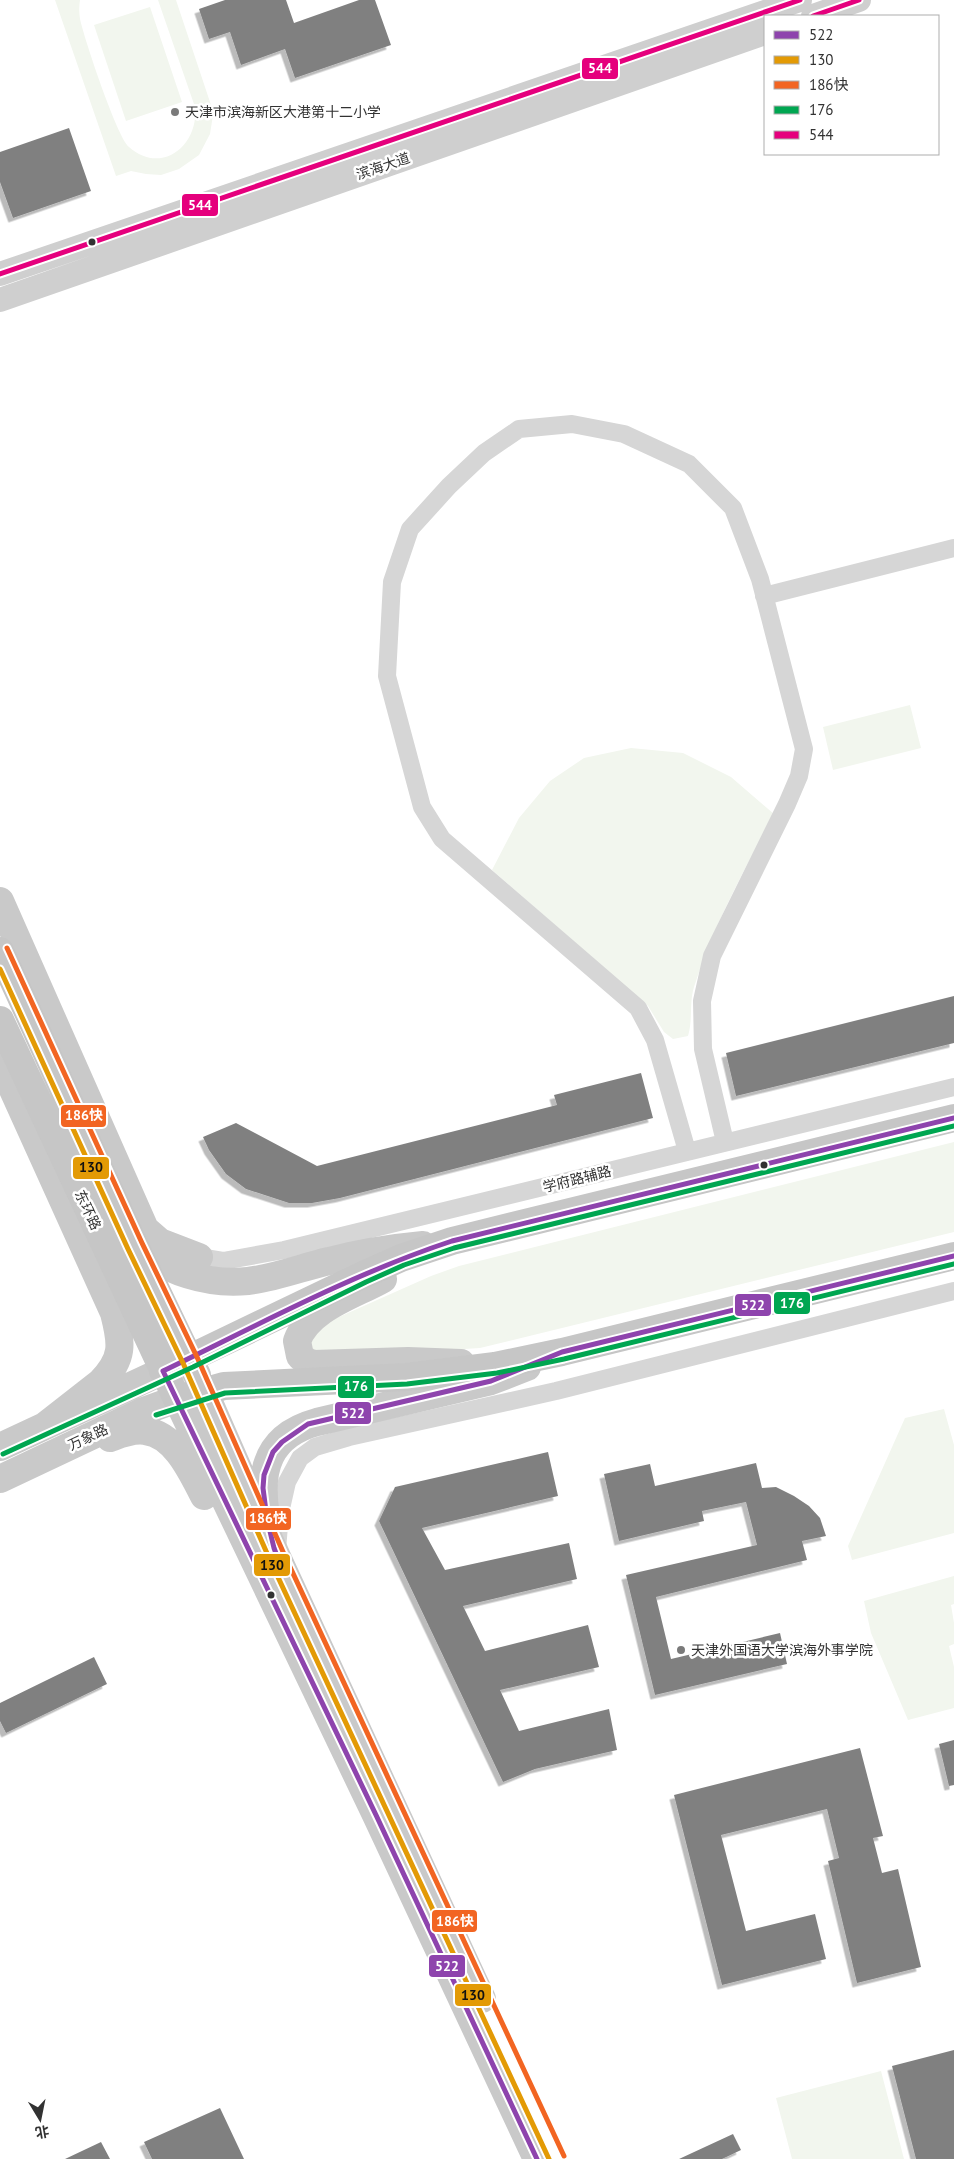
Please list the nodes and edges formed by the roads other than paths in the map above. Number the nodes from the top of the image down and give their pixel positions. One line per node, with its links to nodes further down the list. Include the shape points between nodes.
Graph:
1 (800, 0): 5 (main road, 滨海大道)
2 (860, 0): 3 (main road)
3 (816, 15)
4 (764, 33): 6 (main road, 滨海大道)
5 (0, 274)
6 (0, 300)
7 (954, 548): 8 (street)
8 (764, 596): 15 (street, via 804,749 799,776 787,804 712,956 702,1001 703,1049); 16 (street, via 733,508 689,464 624,434 572,424 519,429 484,453 410,529 392,582 387,676 422,807 442,839 638,1008 655,1040)
9 (0, 901): 20 (main road, via 145,1229 160,1242)
10 (0, 950): 18 (highway, 东环路)
11 (0, 1020): 25 (highway, 东环路)
12 (0, 1061): 28 (main road, via 114,1313 120,1336 119,1357 109,1374)
13 (954, 1087): 15 (street, 学府路辅路)
14 (954, 1118): 17 (highway)
15 (726, 1142): 16 (street, 学府路辅路)
16 (687, 1151): 20 (street, 学府路辅路, via 284,1250 223,1261)
17 (452, 1241): 18 (main road, via 362,1253 264,1278 229,1282 178,1272); 23 (highway, via 363,1275); 24 (main road, via 328,1308 306,1324 297,1348 300,1356 314,1364 408,1361)
18 (135, 1246): 23 (highway, 东环路)
19 (954, 1256): 22 (highway)
20 (199, 1257)
21 (954, 1291): 32 (street, via 556,1391 332,1441 300,1458 286,1482)
22 (562, 1352): 24 (highway); 32 (main road, via 490,1381 308,1424 284,1439 269,1458 263,1475)
23 (190, 1360): 25 (highway); 26 (highway, 东环路)
24 (495, 1366): 26 (highway, via 429,1375 241,1385)
25 (163, 1371): 27 (highway, 东环路); 28 (main road, 万象路)
26 (204, 1391): 27 (highway); 32 (main road)
27 (177, 1399): 30 (main road, 万象路); 32 (main road)
28 (46, 1425): 29 (main road, 万象路)
29 (0, 1447)
30 (53, 1453): 31 (main road, 万象路); 32 (main road, via 132,1431 146,1431 161,1437 180,1455 222,1527)
31 (0, 1479)
32 (266, 1562): 33 (main road, via 376,1815); 34 (main road)
33 (538, 2159)
34 (557, 2159)

